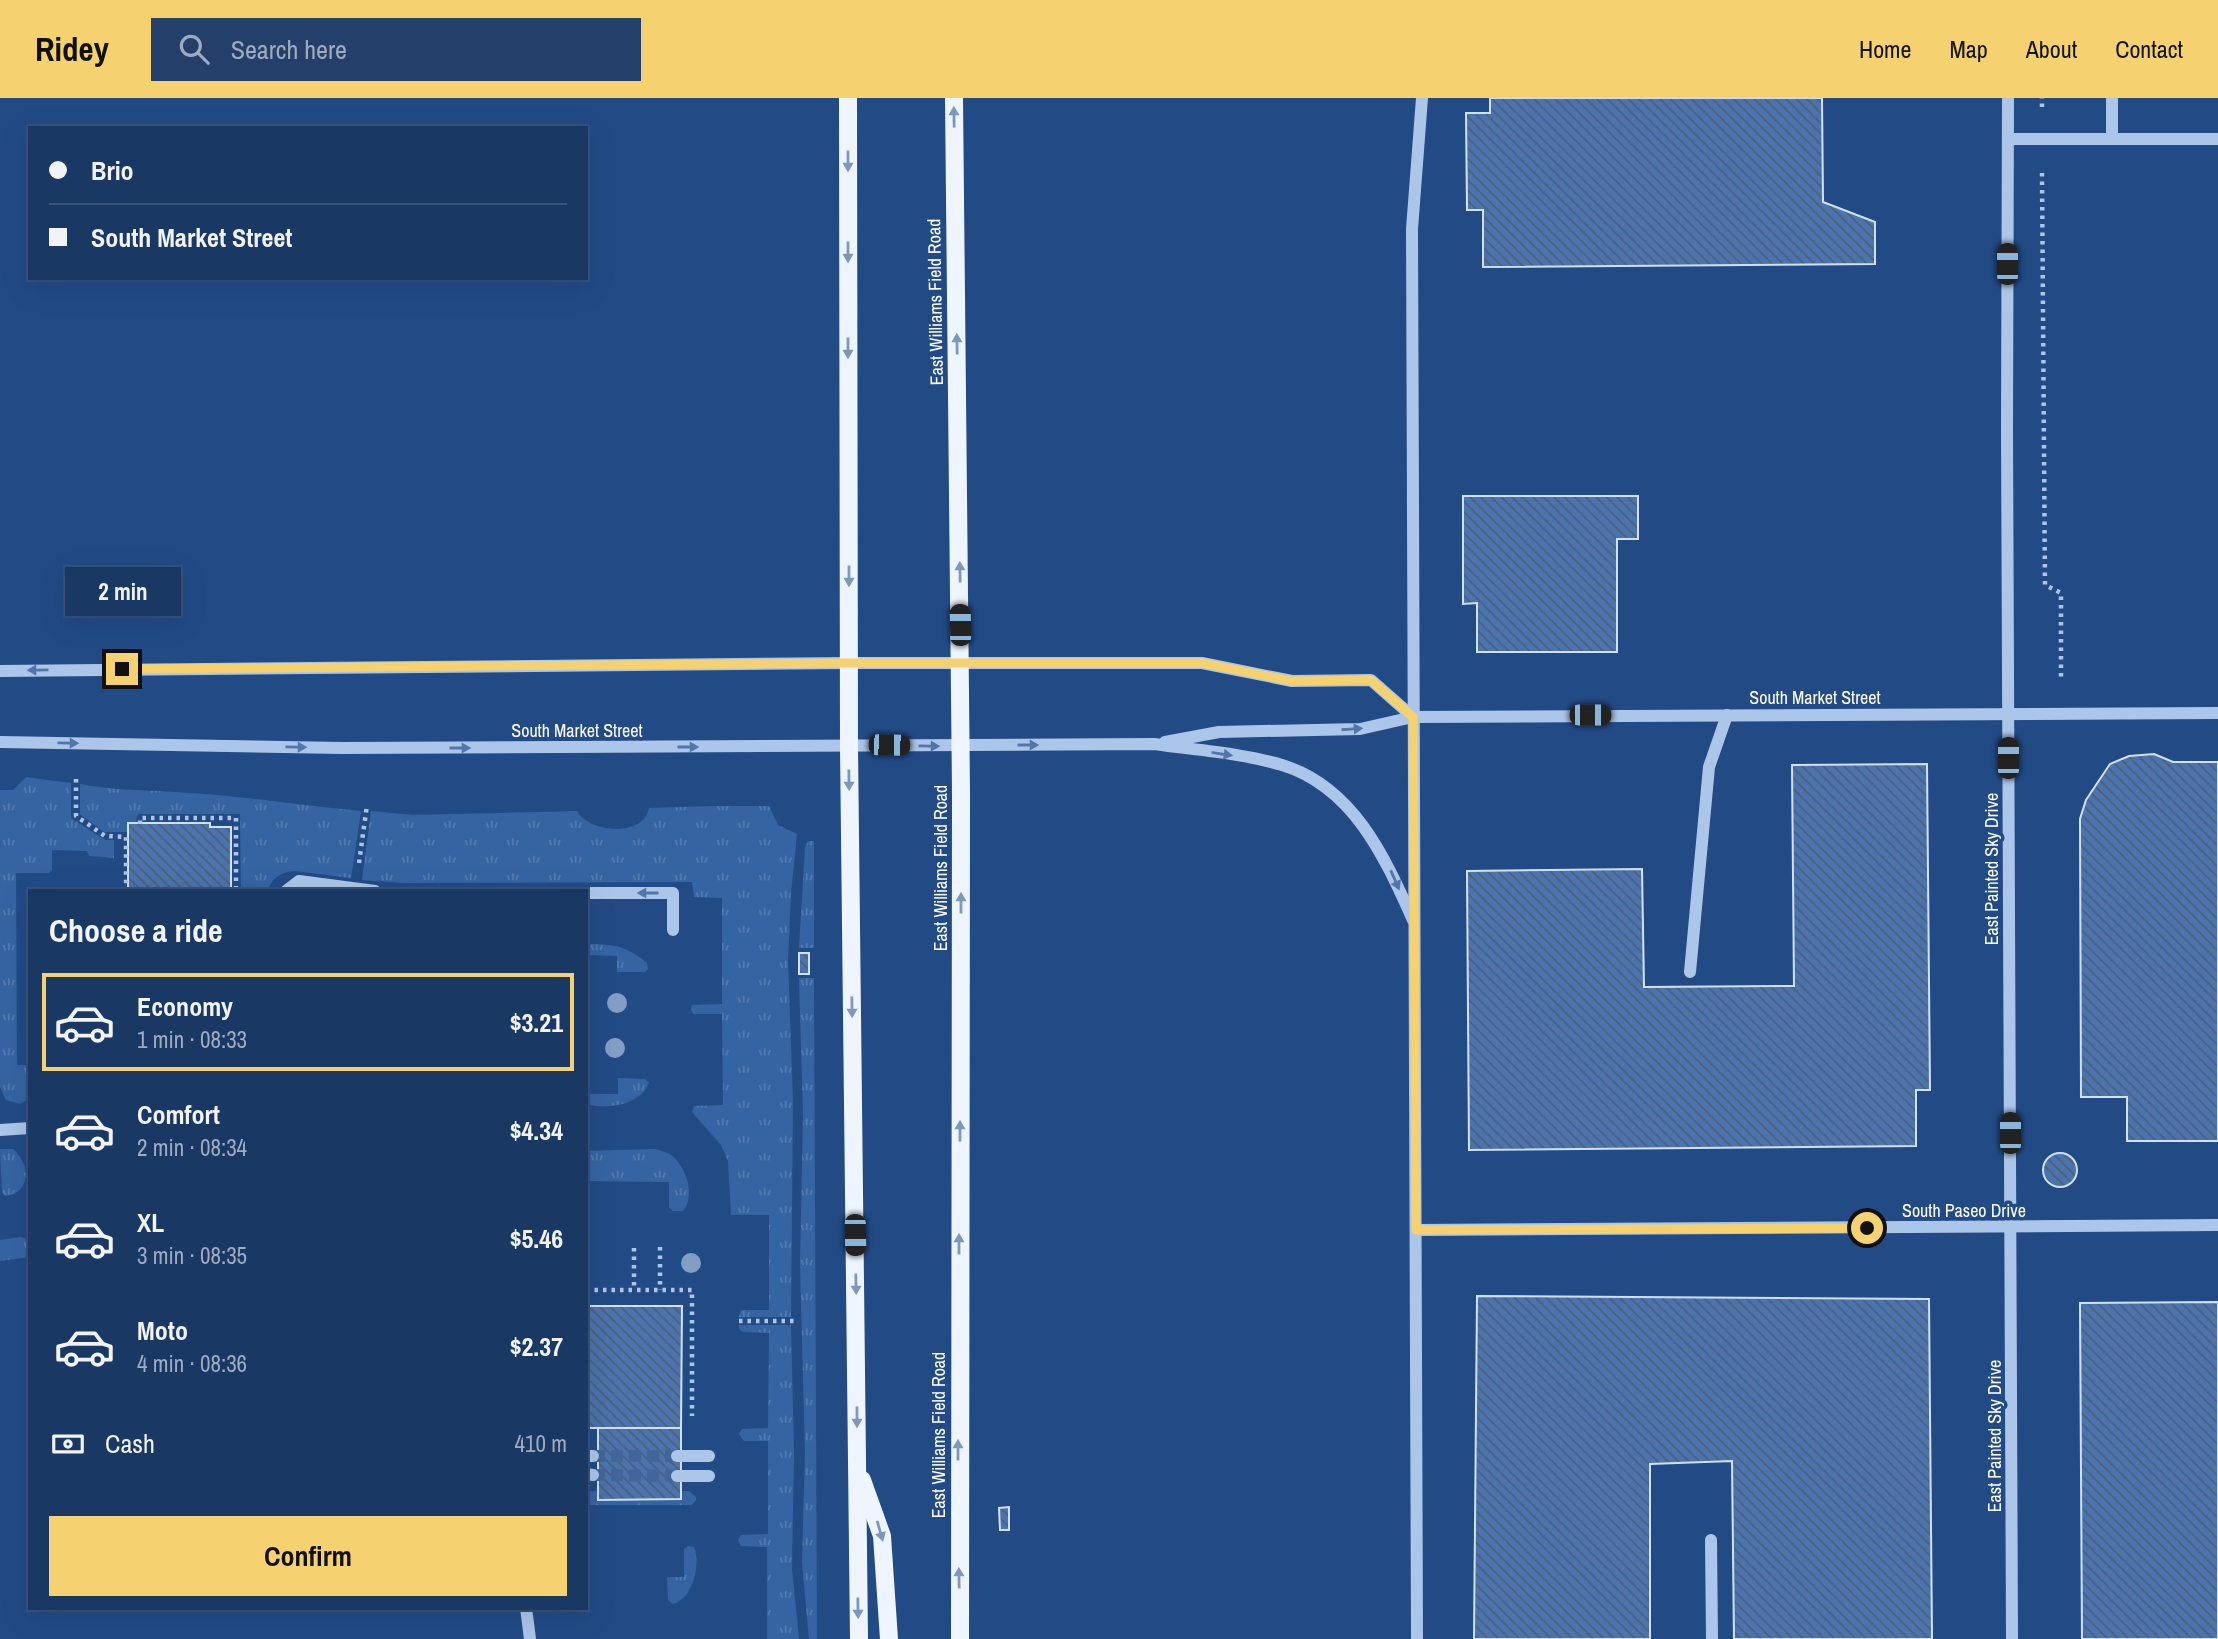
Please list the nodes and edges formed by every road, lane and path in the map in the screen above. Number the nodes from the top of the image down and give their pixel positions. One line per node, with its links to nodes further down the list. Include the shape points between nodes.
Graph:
1 (848, 98): 12 (main road, one-way to 12)
2 (954, 98): 13 (main road, East Williams Field Road, one-way to 2)
3 (1422, 98): 19 (street, via 1412,229)
4 (2008, 98): 8 (street, East Painted Sky Drive)
5 (2042, 98): 7 (path)
6 (2112, 98): 9 (street)
7 (2042, 107)
8 (2008, 139): 9 (street); 17 (street, East Painted Sky Drive)
9 (2112, 139): 10 (street)
10 (2218, 139)
11 (2042, 173): 15 (path, via 2045,585 2061,593)
12 (849, 663): 13 (street); 14 (street, one-way to 14); 22 (main road)
13 (961, 664): 19 (street, via 1202,663 1292,681 1371,680); 23 (main road, East Williams Field Road)
14 (0, 671)
15 (2061, 680)
16 (2218, 712): 17 (street, South Market Street)
17 (2008, 713): 18 (street, South Market Street); 39 (street, East Painted Sky Drive)
18 (1727, 715): 19 (street, South Market Street); 35 (street, via 1709,767)
19 (1413, 717): 21 (street, South Market Street, one-way to 19, via 1219,732 1360,729); 33 (street)
20 (0, 742): 22 (street, South Market Street, one-way to 22, via 342,748)
21 (1154, 744): 23 (street, South Market Street, one-way to 21); 33 (street, South Market Street, one-way to 33, via 1283,765 1320,782 1370,834)
22 (849, 746): 23 (street, South Market Street, one-way to 23); 51 (main road, one-way to 51)
23 (960, 747): 59 (main road, East Williams Field Road, one-way to 23)
24 (76, 779): 28 (path, via 76,816 105,836 126,837)
25 (367, 805): 27 (path)
26 (140, 824): 29 (path, via 140,818 236,818)
27 (359, 864)
28 (126, 889)
29 (236, 889)
30 (289, 889): 31 (street, via 299,881)
31 (360, 889)
32 (588, 893): 34 (street, one-way to 32, via 673,893)
33 (1416, 927): 40 (street)
34 (673, 930)
35 (1690, 972)
36 (28, 1128): 37 (street)
37 (0, 1130)
38 (2218, 1225): 39 (street, South Paseo Drive)
39 (2010, 1227): 40 (street, South Paseo Drive); 62 (street, East Painted Sky Drive)
40 (1416, 1230): 60 (street)
41 (660, 1247): 45 (path)
42 (634, 1248): 44 (path)
43 (588, 1290): 44 (path)
44 (634, 1290): 45 (path)
45 (660, 1290): 48 (path, via 692,1290)
46 (739, 1321): 47 (path)
47 (797, 1321)
48 (692, 1416)
49 (677, 1456): 50 (street)
50 (709, 1456)
51 (857, 1466): 57 (main road, one-way to 57); 58 (main road, one-way to 58, via 883,1536)
52 (677, 1476): 53 (street)
53 (709, 1476)
54 (1711, 1540): 61 (street)
55 (526, 1610): 56 (street)
56 (530, 1639)
57 (859, 1639)
58 (889, 1639)
59 (960, 1639)
60 (1417, 1639)
61 (1712, 1639)
62 (2012, 1639)

